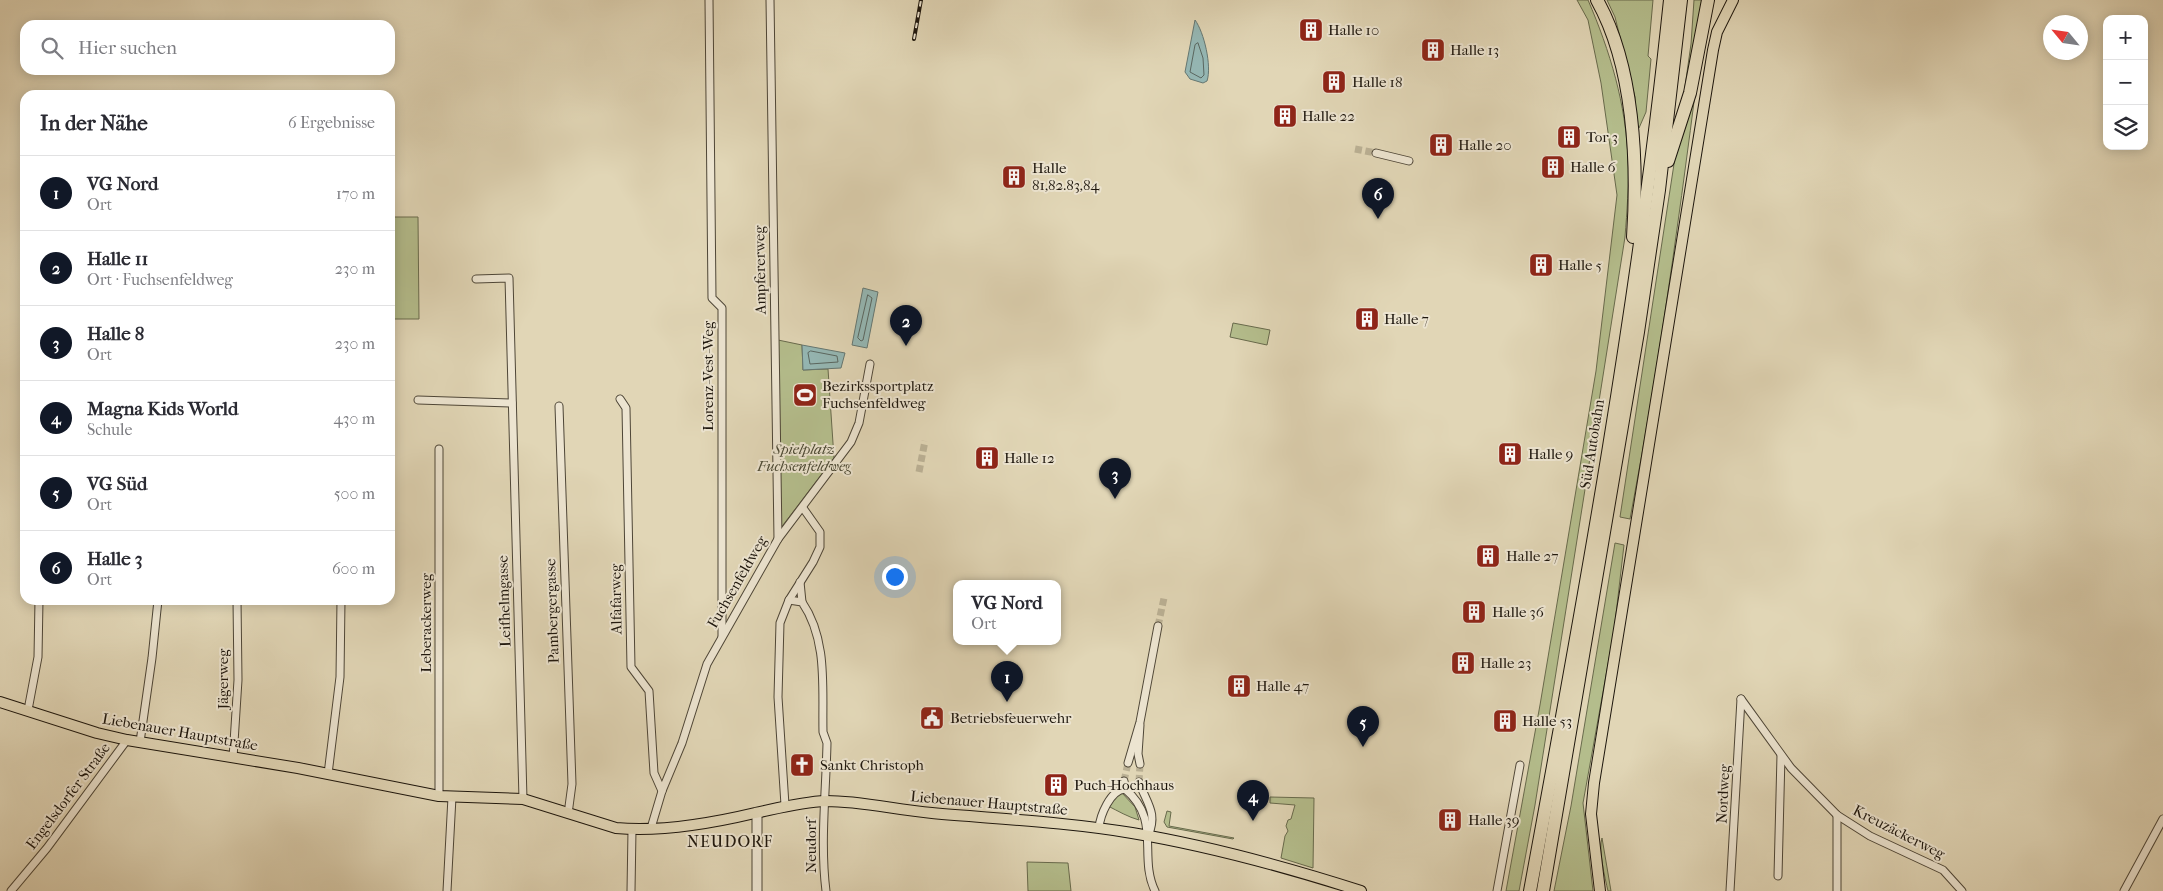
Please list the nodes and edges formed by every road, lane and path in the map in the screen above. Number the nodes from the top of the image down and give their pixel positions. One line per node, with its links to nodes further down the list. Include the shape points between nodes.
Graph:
1 (709, 0): 29 (street, Lorenz-Vest-Weg, via 712,298 722,308)
2 (770, 0): 20 (street, Ampfererweg)
3 (1597, 0): 11 (highway, via 1616,45 1629,101 1635,176 1632,252)
4 (1670, 0): 11 (highway, Süd Autobahn)
5 (1681, 0): 10 (highway, Süd Autobahn)
6 (1708, 0): 10 (highway, via 1690,92)
7 (1733, 0): 68 (main road, via 1717,32 1713,50 1594,783 1591,814)
8 (1376, 153): 9 (street)
9 (1409, 161)
10 (1659, 190): 67 (highway, Süd Autobahn, via 1620,443)
11 (1636, 273): 66 (highway, Süd Autobahn, via 1596,522)
12 (476, 279): 16 (street, Leifhelmgasse, via 510,278)
13 (870, 364): 19 (street, Fuchsenfeldweg, via 859,423 850,442)
14 (620, 399): 43 (street, Alfafarweg, via 626,408 631,668 649,691 654,773)
15 (418, 400): 16 (street)
16 (512, 403): 46 (street, Leifhelmgasse)
17 (559, 406): 50 (street, Pambergergasse, via 572,784)
18 (439, 449): 44 (street, Leberackerweg)
19 (803, 508): 20 (street, Fuchsenfeldweg); 21 (street, via 820,532 820,547)
20 (778, 539): 29 (street, Fuchsenfeldweg)
21 (800, 582): 22 (street); 23 (street)
22 (789, 600): 23 (street); 48 (street, via 780,623 778,697)
23 (802, 602): 47 (street, via 812,617 821,647 823,732 827,743)
24 (39, 605): 32 (street, via 38,656)
25 (157, 605): 35 (street)
26 (237, 605): 37 (street, Jägerweg, via 238,680)
27 (342, 605): 41 (street, via 340,677)
28 (1158, 626): 33 (street)
29 (722, 636): 43 (street, Fuchsenfeldweg, via 707,664 682,743)
30 (1742, 699): 36 (street, Kreuzäckerweg); 69 (street, Nordweg)
31 (0, 702): 32 (main road, Liebenauer Hauptstraße)
32 (28, 710): 34 (main road, Liebenauer Hauptstraße)
33 (1140, 722): 38 (street); 39 (street)
34 (127, 740): 35 (main road, Liebenauer Hauptstraße); 58 (street, Engelsdorfer Straße, via 48,848)
35 (140, 742): 37 (main road, Liebenauer Hauptstraße)
36 (1781, 755): 51 (street, Kreuzäckerweg); 57 (street)
37 (233, 758): 41 (main road, Liebenauer Hauptstraße)
38 (1128, 763)
39 (1140, 764)
40 (1520, 765): 65 (street)
41 (328, 774): 44 (main road, Liebenauer Hauptstraße)
42 (1139, 782): 56 (street, via 1153,814)
43 (662, 791): 53 (street, Fuchsenfeldweg)
44 (439, 796): 45 (main road, Liebenauer Hauptstraße)
45 (452, 797): 46 (main road, Liebenauer Hauptstraße); 59 (street)
46 (523, 800): 50 (main road, Liebenauer Hauptstraße)
47 (826, 801): 48 (main road, Liebenauer Hauptstraße); 54 (main road, Liebenauer Hauptstraße); 62 (street, Neudorf)
48 (785, 805): 49 (main road, Liebenauer Hauptstraße)
49 (757, 813): 53 (main road, Liebenauer Hauptstraße); 61 (street)
50 (568, 814): 55 (main road, Liebenauer Hauptstraße, via 608,827)
51 (1837, 815): 70 (street); 71 (street, Kreuzäckerweg, via 1870,836 1943,870)
52 (2163, 819): 72 (street)
53 (651, 828): 55 (main road, Liebenauer Hauptstraße)
54 (1099, 828): 56 (main road, Liebenauer Hauptstraße); 56 (street, via 1104,807 1124,785 1143,812)
55 (632, 830): 60 (street)
56 (1148, 836): 63 (street, via 1150,875); 64 (main road, Liebenauer Hauptstraße, via 1294,870)
57 (1778, 876)
58 (10, 891)
59 (447, 891)
60 (631, 891)
61 (757, 891)
62 (826, 891)
63 (1155, 891)
64 (1361, 891)
65 (1497, 891)
66 (1530, 891)
67 (1543, 891)
68 (1600, 891)
69 (1730, 891)
70 (1837, 891)
71 (1962, 891)
72 (2124, 891)

